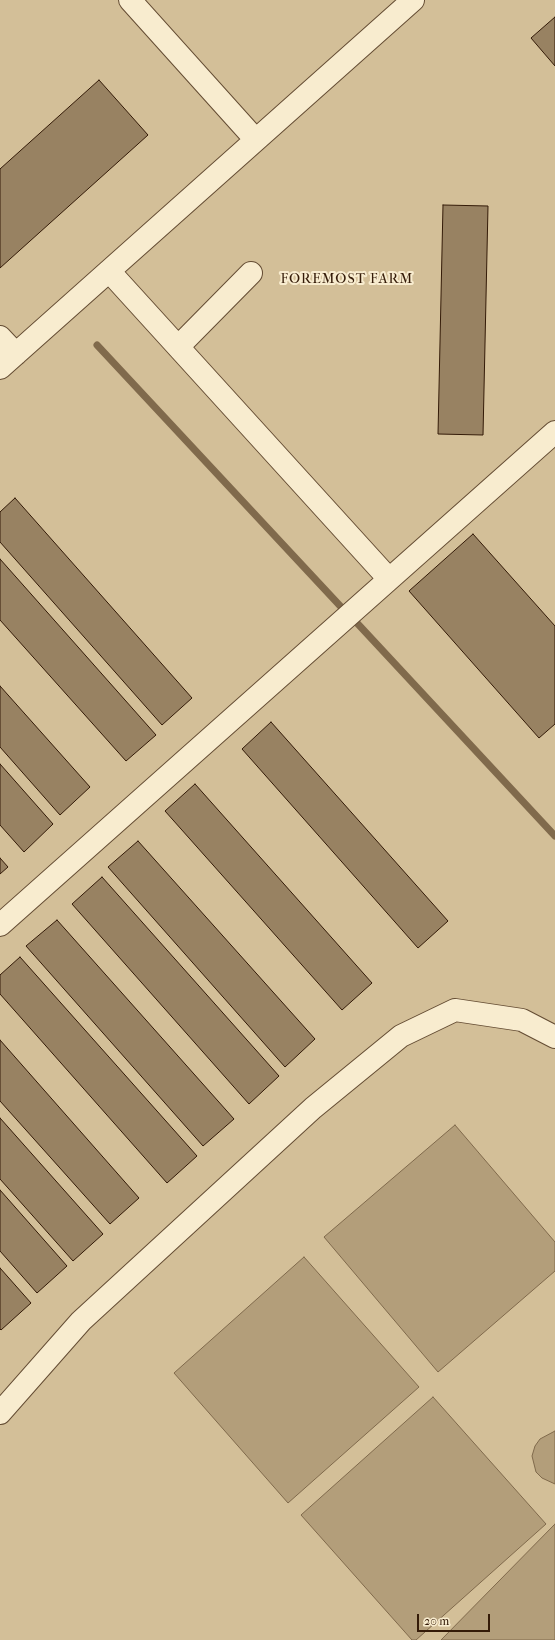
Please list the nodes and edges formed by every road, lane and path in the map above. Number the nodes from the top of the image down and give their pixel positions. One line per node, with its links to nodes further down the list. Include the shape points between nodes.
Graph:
1 (130, 0): 3 (lane)
2 (413, 0): 3 (lane)
3 (255, 139): 4 (lane)
4 (109, 271): 7 (lane); 8 (lane)
5 (251, 273): 7 (lane)
6 (0, 337): 8 (lane)
7 (178, 347): 11 (lane)
8 (16, 354): 9 (lane)
9 (0, 368)
10 (555, 432): 11 (lane)
11 (389, 579): 12 (lane)
12 (0, 925)
13 (555, 1038): 14 (lane, via 522,1020 455,1010 401,1036 313,1108 81,1321)
14 (0, 1413)

